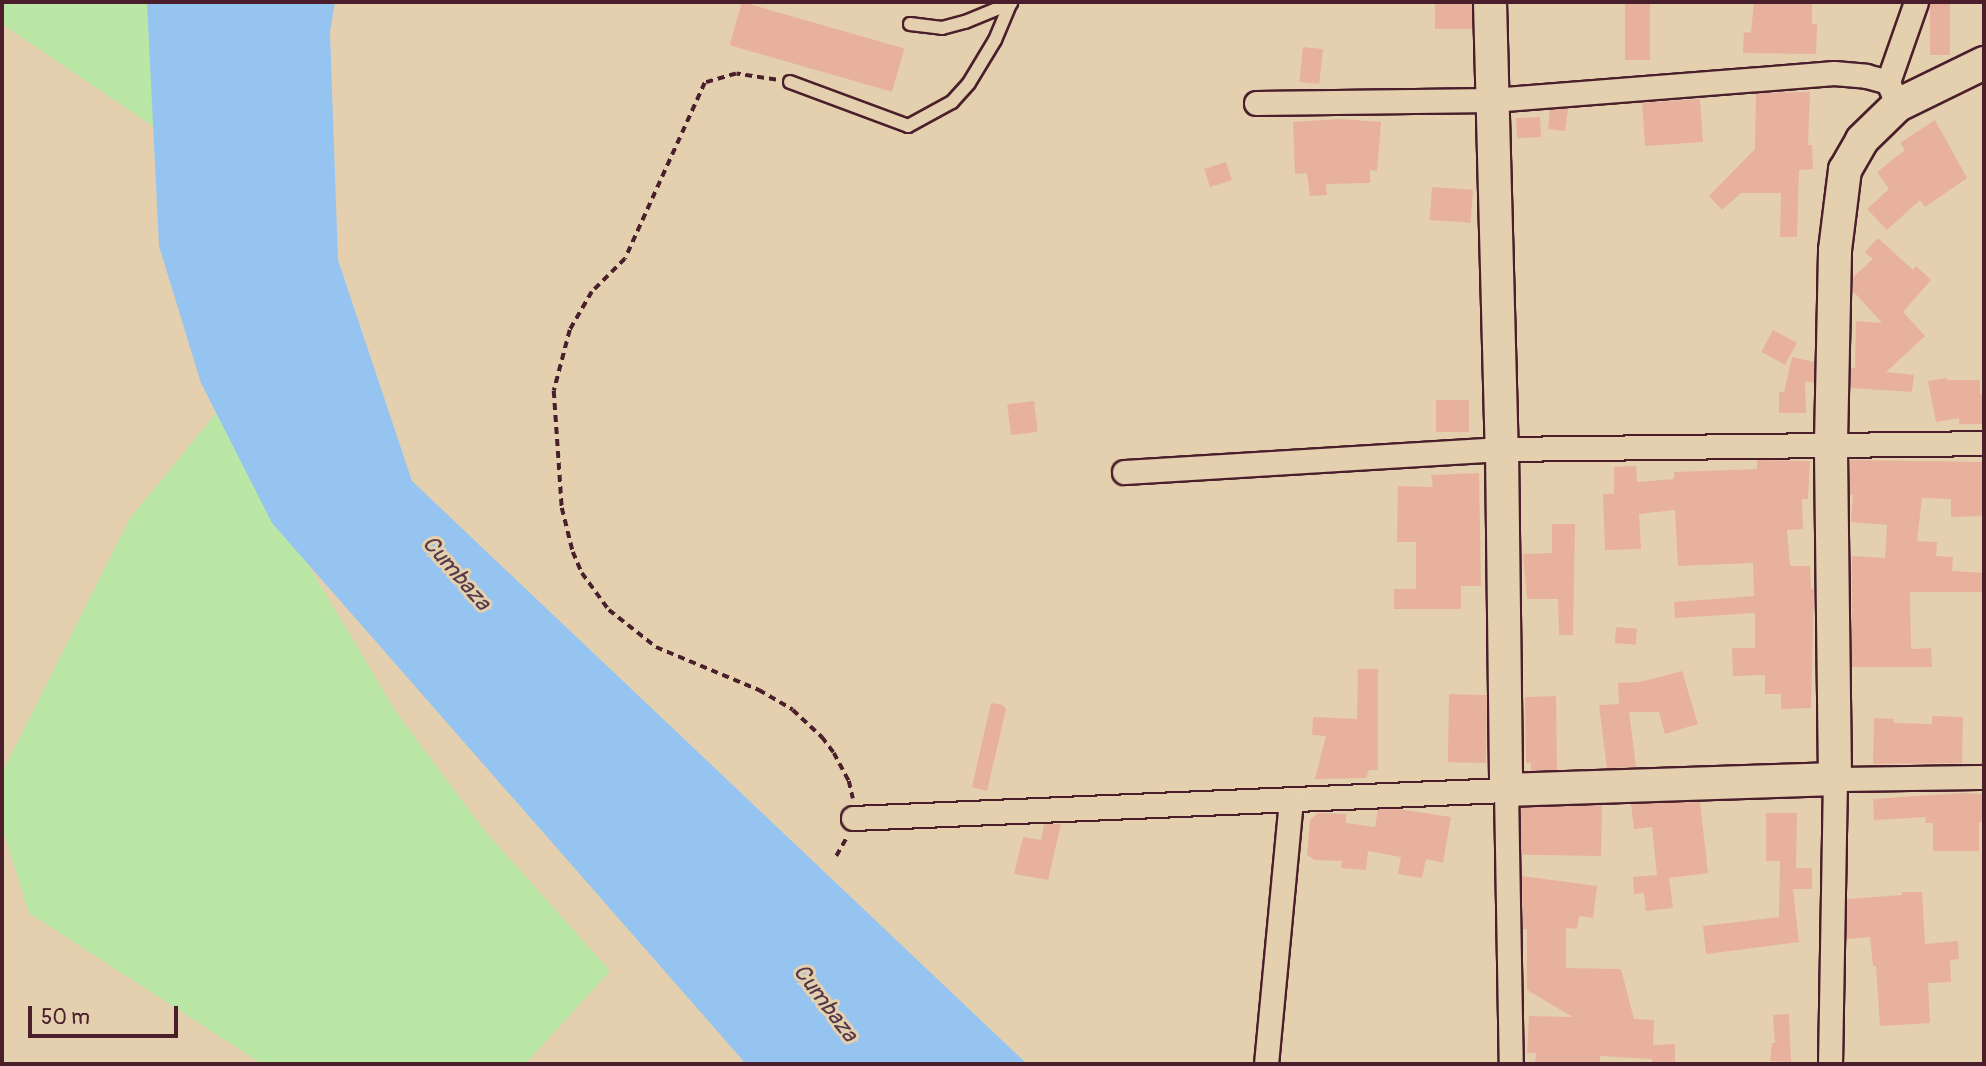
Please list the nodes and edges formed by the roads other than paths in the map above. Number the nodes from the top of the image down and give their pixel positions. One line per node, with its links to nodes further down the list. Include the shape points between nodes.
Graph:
1 (1011, 2): 4 (lane, via 942,28); 6 (lane, via 969,83 952,102 908,126)
2 (1490, 2): 8 (street)
3 (1916, 2): 7 (street)
4 (910, 24)
5 (1984, 63): 7 (street)
6 (790, 82)
7 (1893, 94): 8 (street, via 1866,76 1834,73); 10 (street, via 1845,170 1835,250)
8 (1492, 100): 9 (street); 12 (street)
9 (1256, 103)
10 (1831, 443): 11 (street); 12 (street); 15 (street)
11 (1984, 443)
12 (1502, 449): 13 (street); 16 (street)
13 (1124, 472)
14 (1984, 777): 15 (street)
15 (1835, 779): 16 (street); 21 (street)
16 (1506, 790): 17 (street); 20 (street)
17 (1291, 801): 18 (street); 19 (street)
18 (853, 818)
19 (1266, 1064)
20 (1511, 1064)
21 (1830, 1064)

